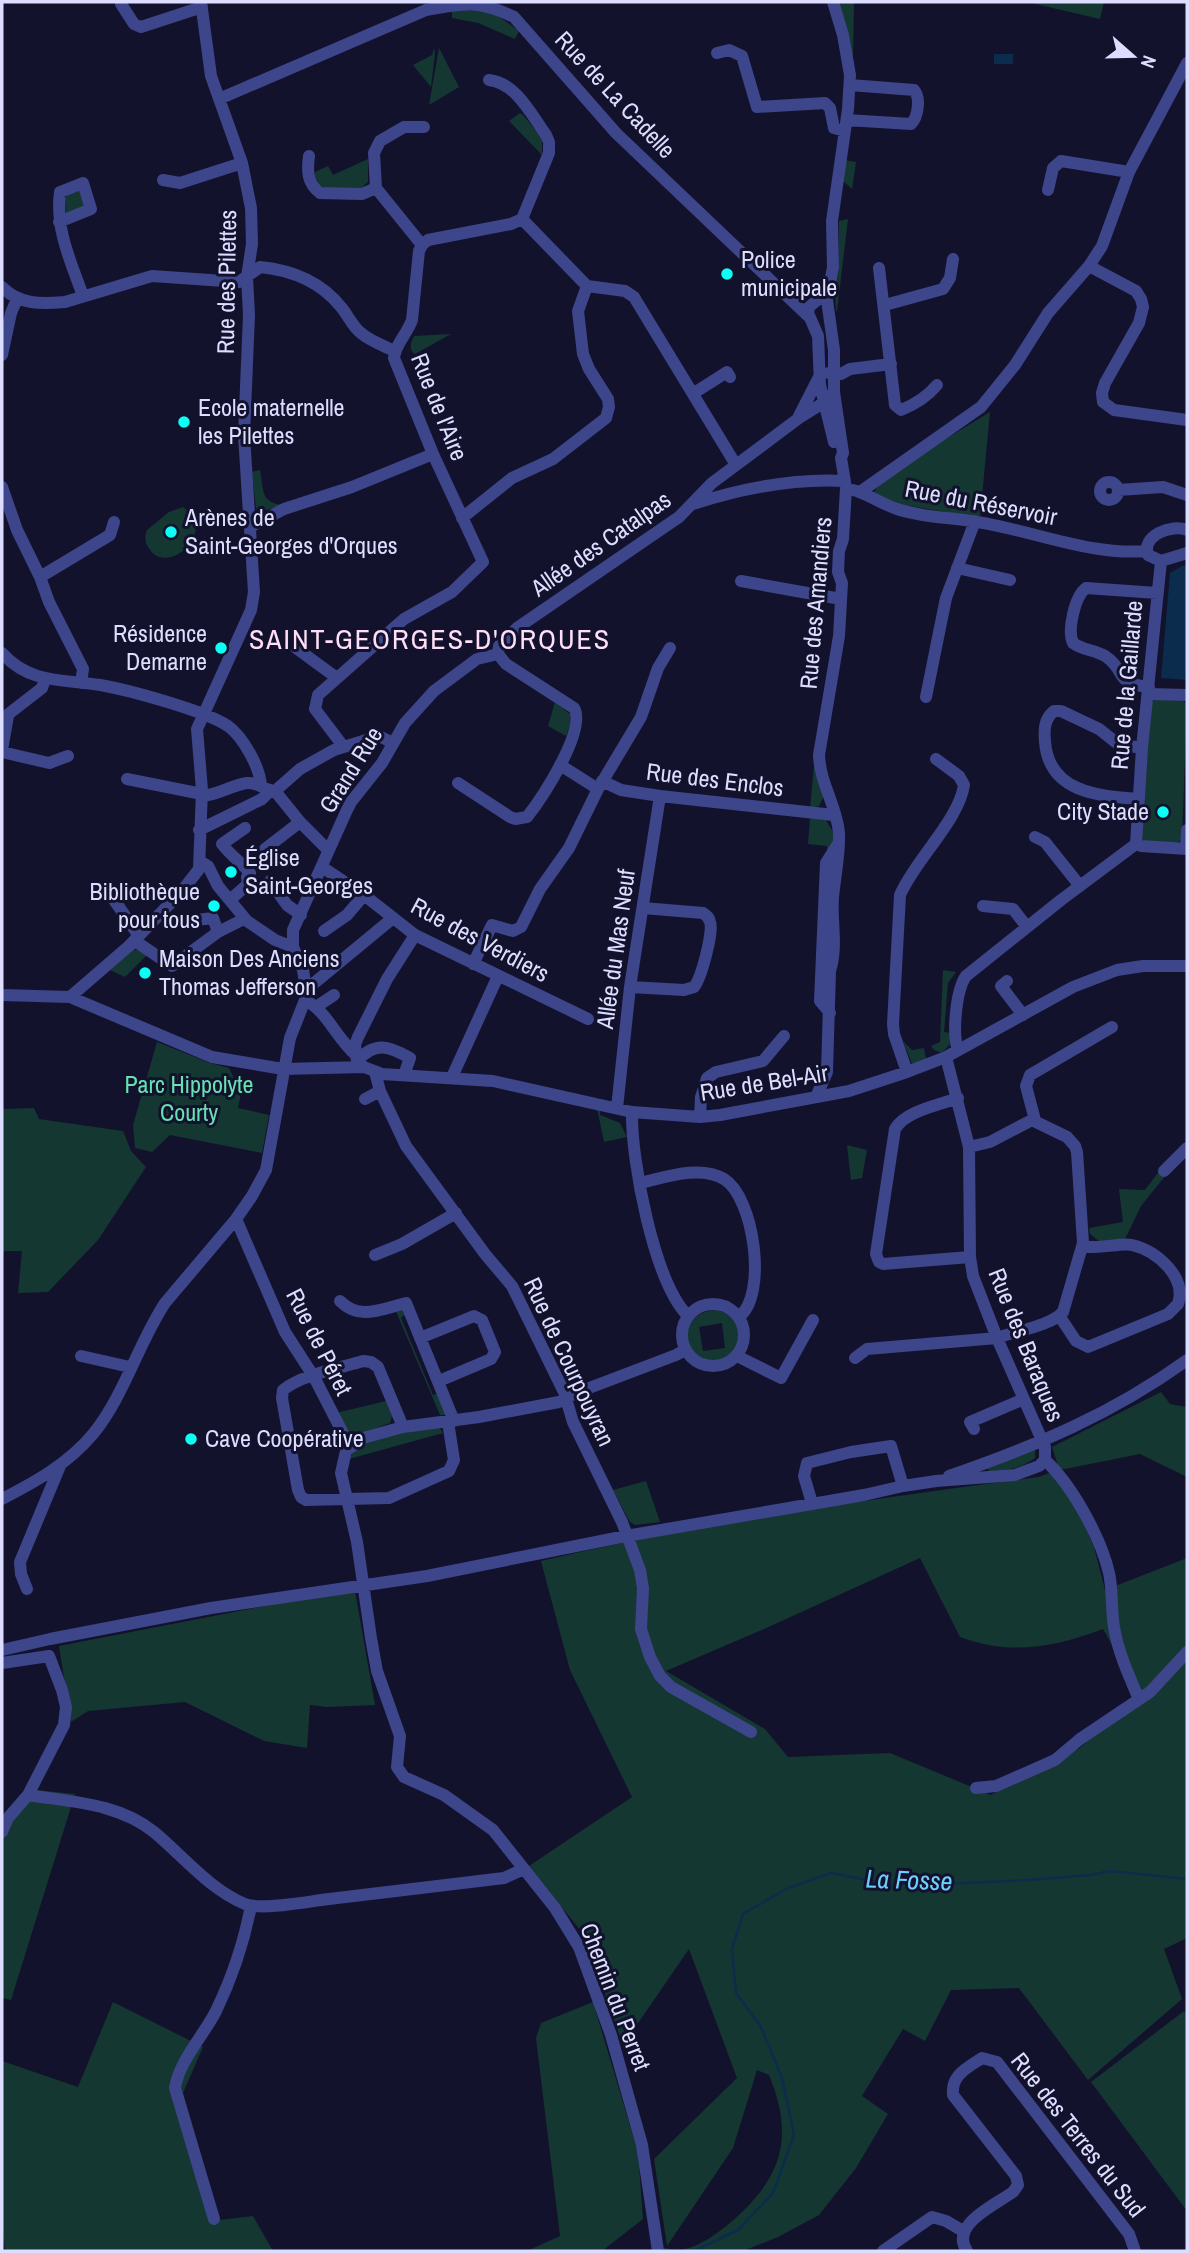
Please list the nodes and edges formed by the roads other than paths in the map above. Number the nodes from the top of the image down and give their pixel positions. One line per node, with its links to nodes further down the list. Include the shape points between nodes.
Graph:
1 (833, 2): 9 (street)
2 (482, 3): 10 (street, Rue de La Cadelle, via 426,10); 31 (street, Rue de La Cadelle, via 514,17 616,133 794,303)
3 (121, 5): 4 (street, via 141,27)
4 (202, 5): 10 (street, Rue des Pilettes, via 211,76)
5 (717, 54): 11 (street, via 729,50 742,56 757,107 825,103 834,128)
6 (1187, 63): 8 (street)
7 (489, 80): 19 (street, via 510,87 549,142 549,153)
8 (1183, 80): 15 (street)
9 (850, 85): 11 (street); 11 (street, via 914,90 918,96 916,118 911,124)
10 (219, 99): 14 (street, Rue des Pilettes)
11 (846, 125): 31 (street, via 832,221 833,267)
12 (424, 127): 17 (street, via 404,127 377,144)
13 (309, 156): 17 (street, via 308,176 320,193 362,194)
14 (242, 163): 16 (street, via 180,183); 25 (street, Rue des Pilettes, via 251,208)
15 (1129, 172): 18 (street, via 1061,161 1052,168); 23 (street, via 1102,246)
16 (163, 180)
17 (376, 188): 21 (street)
18 (1048, 190)
19 (522, 219): 21 (street); 26 (street)
20 (59, 222): 28 (street)
21 (422, 245): 32 (street, Rue de l'Aire, via 412,320)
22 (953, 259): 30 (street, via 943,289)
23 (1089, 266): 46 (street, via 1136,291 1143,307 1139,323 1105,383 1103,402 1114,410); 54 (street, via 1048,313 981,407)
24 (879, 268): 30 (street)
25 (247, 277): 28 (street, via 231,282 152,276); 32 (street, via 260,267 302,278 334,299 361,333); 60 (street, Rue des Pilettes, via 244,435)
26 (587, 286): 42 (street, via 625,291 635,298); 57 (street, via 578,311 583,354 608,399 606,418 553,458 512,478)
27 (2, 287): 29 (street)
28 (83, 296): 29 (street, via 51,303)
29 (17, 299): 33 (street)
30 (885, 304): 35 (street)
31 (817, 311): 34 (street); 37 (street)
32 (394, 351): 48 (street, Rue de l'Aire, via 395,365)
33 (2, 355)
34 (834, 359): 36 (street); 38 (street)
35 (891, 365): 36 (street); 40 (street, via 897,408 927,397)
36 (850, 369): 38 (street)
37 (819, 373): 38 (street); 43 (street, Allée des Catalpas); 44 (street)
38 (834, 374): 41 (street)
39 (730, 377): 42 (street, via 727,372)
40 (937, 385)
41 (834, 392): 44 (street, Allée des Catalpas); 47 (street)
42 (694, 393): 50 (street)
43 (807, 403): 44 (street, via 815,399); 45 (street, Allée des Catalpas)
44 (823, 403): 45 (street, Allée des Catalpas); 47 (street); 49 (street)
45 (799, 418): 50 (street, Allée des Catalpas)
46 (1187, 420)
47 (839, 431): 49 (street)
48 (433, 454): 57 (street, Rue de l'Aire); 60 (street, via 284,509)
49 (841, 458): 51 (street, Rue des Amandiers)
50 (736, 465): 56 (street, Allée des Catalpas)
51 (845, 485): 54 (street, Rue du Réservoir); 56 (street, Rue du Réservoir, via 792,481); 70 (street, Rue des Amandiers, via 838,572)
52 (2, 488): 66 (street)
53 (1118, 491): 55 (street, via 1164,487)
54 (860, 492): 58 (street, Rue du Réservoir, via 898,509)
55 (1187, 495)
56 (693, 505): 74 (street, Allée des Catalpas, via 517,628 499,646)
57 (462, 518): 75 (street, Rue de l'Aire, via 483,562 452,592 404,619)
58 (975, 521): 62 (street, Rue du Réservoir, via 1077,544); 65 (street)
59 (114, 522): 66 (street, via 110,536)
60 (250, 527): 81 (street, Rue des Pilettes, via 251,610)
61 (1187, 530): 62 (street, via 1154,535 1147,541)
62 (1146, 551): 64 (street)
63 (1187, 553): 64 (street)
64 (1161, 561): 69 (street, Rue de la Gaillarde)
65 (957, 568): 67 (street); 80 (street, via 942,612)
66 (40, 577): 77 (street, via 83,669)
67 (1010, 580)
68 (741, 581): 70 (street)
69 (1157, 593): 78 (street, Rue de la Gaillarde); 78 (street, via 1086,588 1080,594 1070,632 1073,643 1108,659 1131,685)
70 (841, 599): 97 (street, Rue des Amandiers, via 838,649 820,755 820,774)
71 (296, 648): 75 (street)
72 (670, 648): 92 (street, via 641,717)
73 (2, 653): 76 (street, via 18,669)
74 (498, 654): 83 (street, Grand Rue, via 477,659 434,691); 89 (street, via 576,710 577,723)
75 (337, 678): 84 (street, via 316,698 315,706)
76 (45, 679): 77 (street); 82 (street, via 42,688)
77 (82, 683): 81 (street)
78 (1149, 690): 79 (street); 85 (street, Rue de la Gaillarde)
79 (1187, 695)
80 (926, 697)
81 (202, 715): 93 (street, via 230,728 241,740); 94 (street, Rue des Pilettes, via 197,735)
82 (5, 717): 86 (street)
83 (393, 743): 84 (street, via 379,736); 106 (street, Grand Rue, via 351,802)
84 (343, 746): 93 (street)
85 (1142, 748): 96 (street, Rue de la Gaillarde); 96 (street, via 1118,744 1061,711 1054,711 1045,722 1048,762 1058,777 1087,792)
86 (2, 751): 87 (street, via 49,762)
87 (68, 756)
88 (936, 759): 143 (street, via 964,785 958,804 900,895 893,1024)
89 (560, 765): 91 (street, via 532,811 520,819); 92 (street, Rue des Enclos)
90 (127, 779): 94 (street)
91 (458, 783)
92 (600, 785): 95 (street, Rue des Enclos); 126 (street, via 569,848 521,926 513,931 492,925)
93 (266, 788): 94 (street, via 238,785); 98 (street); 100 (street, via 262,799)
94 (202, 795): 100 (street, Rue des Pilettes)
95 (660, 796): 97 (street, Rue des Enclos); 115 (street, Allée du Mas Neuf)
96 (1139, 799): 103 (street, Rue de la Gaillarde)
97 (834, 815): 147 (street, Rue des Amandiers, via 839,832 827,1072)
98 (300, 822): 105 (street); 106 (street)
99 (245, 828): 113 (street, via 222,844 253,873)
100 (199, 830): 107 (street, Rue des Pilettes)
101 (1187, 830): 104 (street)
102 (1035, 837): 110 (street, via 1045,842)
103 (1136, 844): 104 (street); 110 (street)
104 (1186, 849)
105 (266, 850)
106 (328, 850): 108 (street, Grand Rue)
107 (200, 863): 113 (street, via 206,864); 124 (street, via 192,880)
108 (322, 867): 112 (street, Rue des Verdiers); 116 (street, Grand Rue)
109 (270, 881): 116 (street)
110 (1080, 886): 120 (street)
111 (110, 894): 124 (street)
112 (364, 895): 117 (street, Rue des Verdiers); 121 (street)
113 (230, 900): 118 (street)
114 (983, 906): 120 (street, via 1013,909)
115 (643, 908): 130 (street, Allée du Mas Neuf); 130 (street, via 703,913 711,928 694,987)
116 (300, 915): 125 (street, Grand Rue, via 293,930)
117 (393, 918): 123 (street, Rue des Verdiers); 134 (street)
118 (246, 920): 122 (street); 125 (street)
119 (190, 921): 122 (street, via 213,918)
120 (1027, 927): 139 (street, via 962,981 955,1038)
121 (324, 931)
122 (218, 932): 124 (street, via 173,967)
123 (415, 935): 126 (street, Rue des Verdiers); 141 (street, via 358,1037)
124 (137, 938): 133 (street)
125 (293, 947): 134 (street)
126 (473, 964): 128 (street, Rue des Verdiers)
127 (1187, 966): 135 (street, Rue de Bel-Air, via 1117,970 1073,987)
128 (498, 976): 136 (street, Rue des Verdiers); 145 (street)
129 (1007, 981): 135 (street, via 1001,986)
130 (630, 987): 150 (street, Allée du Mas Neuf)
131 (2, 995): 133 (street)
132 (334, 995): 134 (street)
133 (70, 997): 142 (street, Rue de Bel-Air, via 212,1057)
134 (310, 999): 141 (street); 142 (street, via 290,1038)
135 (1023, 1015): 139 (street, Rue de Bel-Air)
136 (588, 1019)
137 (1112, 1027): 153 (street, via 1030,1075 1027,1086)
138 (784, 1036): 152 (street, via 763,1061 707,1078)
139 (958, 1050): 140 (street, Rue de Bel-Air)
140 (946, 1057): 143 (street, Rue de Bel-Air); 148 (street, Rue des Baraques)
141 (363, 1063): 142 (street, Rue de Bel-Air); 144 (street, Rue de Bel-Air); 144 (street, via 365,1052 389,1048 410,1058); 146 (street, Rue de Courpouyran)
142 (283, 1069): 159 (street, via 269,1162)
143 (907, 1072): 147 (street, Rue de Bel-Air)
144 (404, 1075): 145 (street, Rue de Bel-Air)
145 (452, 1077): 150 (street, Rue de Bel-Air, via 493,1080)
146 (380, 1091): 149 (street); 158 (street, Rue de Courpouyran, via 406,1146)
147 (816, 1097): 152 (street, Rue de Bel-Air)
148 (958, 1098): 154 (street, Rue des Baraques); 162 (street, via 898,1123 876,1254 883,1264)
149 (365, 1099)
150 (617, 1108): 151 (street, Rue de Bel-Air)
151 (632, 1112): 152 (street, Rue de Bel-Air); 157 (street, via 631,1137)
152 (700, 1117)
153 (1035, 1119): 154 (street, via 990,1142); 160 (street, via 1075,1146)
154 (969, 1147): 162 (street, Rue des Baraques)
155 (1187, 1148): 156 (street)
156 (1164, 1171)
157 (640, 1182): 164 (street, via 662,1268); 165 (street, via 704,1173 724,1179 738,1193 755,1264 755,1290)
158 (456, 1213): 161 (street); 178 (street, Rue de Courpouyran, via 512,1286)
159 (236, 1219): 175 (street, via 165,1303); 176 (street, Rue de Péret, via 285,1332)
160 (1082, 1246): 166 (street, via 1066,1307); 166 (street, via 1132,1245 1161,1259 1169,1266 1180,1297 1178,1304 1168,1314 1088,1347 1076,1341)
161 (375, 1255)
162 (970, 1257): 169 (street, Rue des Baraques)
163 (340, 1301): 168 (street, via 363,1313 406,1303)
164 (688, 1316): 165 (street, via 699,1307 715,1304); 170 (street, via 682,1332)
165 (739, 1317): 172 (street, via 744,1339)
166 (1059, 1317): 169 (street)
167 (813, 1320): 172 (street, via 781,1378)
168 (420, 1338): 177 (street); 177 (street, via 474,1316 482,1320 495,1352 491,1360)
169 (997, 1338): 173 (street, via 867,1349); 179 (street, Rue des Baraques)
170 (685, 1349): 172 (street, via 707,1366); 178 (street)
171 (81, 1356): 175 (street)
172 (737, 1356)
173 (855, 1358)
174 (1187, 1360): 183 (street, via 1110,1408)
175 (130, 1367): 186 (street, via 96,1430)
176 (314, 1377): 182 (street, via 363,1361 375,1364); 184 (street, Rue de Péret); 190 (street, via 286,1387 282,1394 298,1490 306,1500)
177 (439, 1381): 180 (street)
178 (566, 1399): 180 (street); 192 (street, Rue de Courpouyran)
179 (1024, 1399): 181 (street); 183 (street, Rue des Baraques)
180 (451, 1422): 182 (street); 190 (street, via 454,1460 449,1471 389,1498)
181 (970, 1422)
182 (403, 1427): 184 (street, via 363,1438)
183 (1043, 1441): 185 (street, Rue des Baraques); 187 (street)
184 (349, 1447): 190 (street, via 342,1466)
185 (1045, 1460): 187 (street, via 1015,1475); 198 (street, via 1057,1471 1099,1542 1109,1574 1114,1626)
186 (60, 1466): 189 (street); 194 (street, via 20,1562)
187 (936, 1480): 188 (street)
188 (903, 1486): 191 (street); 191 (street, via 891,1446 851,1452 807,1463 804,1476)
189 (2, 1499)
190 (347, 1500): 193 (street)
191 (812, 1503): 192 (street)
192 (626, 1535): 193 (street); 199 (street, Rue de Courpouyran, via 642,1578 641,1629 660,1676 671,1687)
193 (364, 1585): 195 (street, via 211,1608); 203 (street, Chemin du Perret, via 377,1671 400,1736 400,1773 483,1822)
194 (27, 1589)
195 (2, 1650)
196 (1187, 1652): 198 (street)
197 (2, 1664): 201 (street, via 49,1656 62,1690 65,1719)
198 (1139, 1699): 200 (street, via 1055,1760 996,1786)
199 (751, 1732)
200 (976, 1788)
201 (28, 1795): 202 (street); 204 (street, via 88,1803 136,1820 226,1894)
202 (2, 1832)
203 (524, 1869): 204 (street, via 504,1878); 207 (street, Chemin du Perret, via 579,1947 611,2035 642,2145)
204 (251, 1906): 205 (street, via 216,2011 176,2081)
205 (214, 2219)
206 (963, 2231): 208 (street, via 932,2217); 209 (street, via 962,2244); 210 (street, Rue des Terres du Sud, via 1018,2185 1016,2176 953,2095 957,2076 982,2058 997,2062 1129,2234)
207 (659, 2251)
208 (883, 2251)
209 (967, 2251)
210 (1135, 2251)

